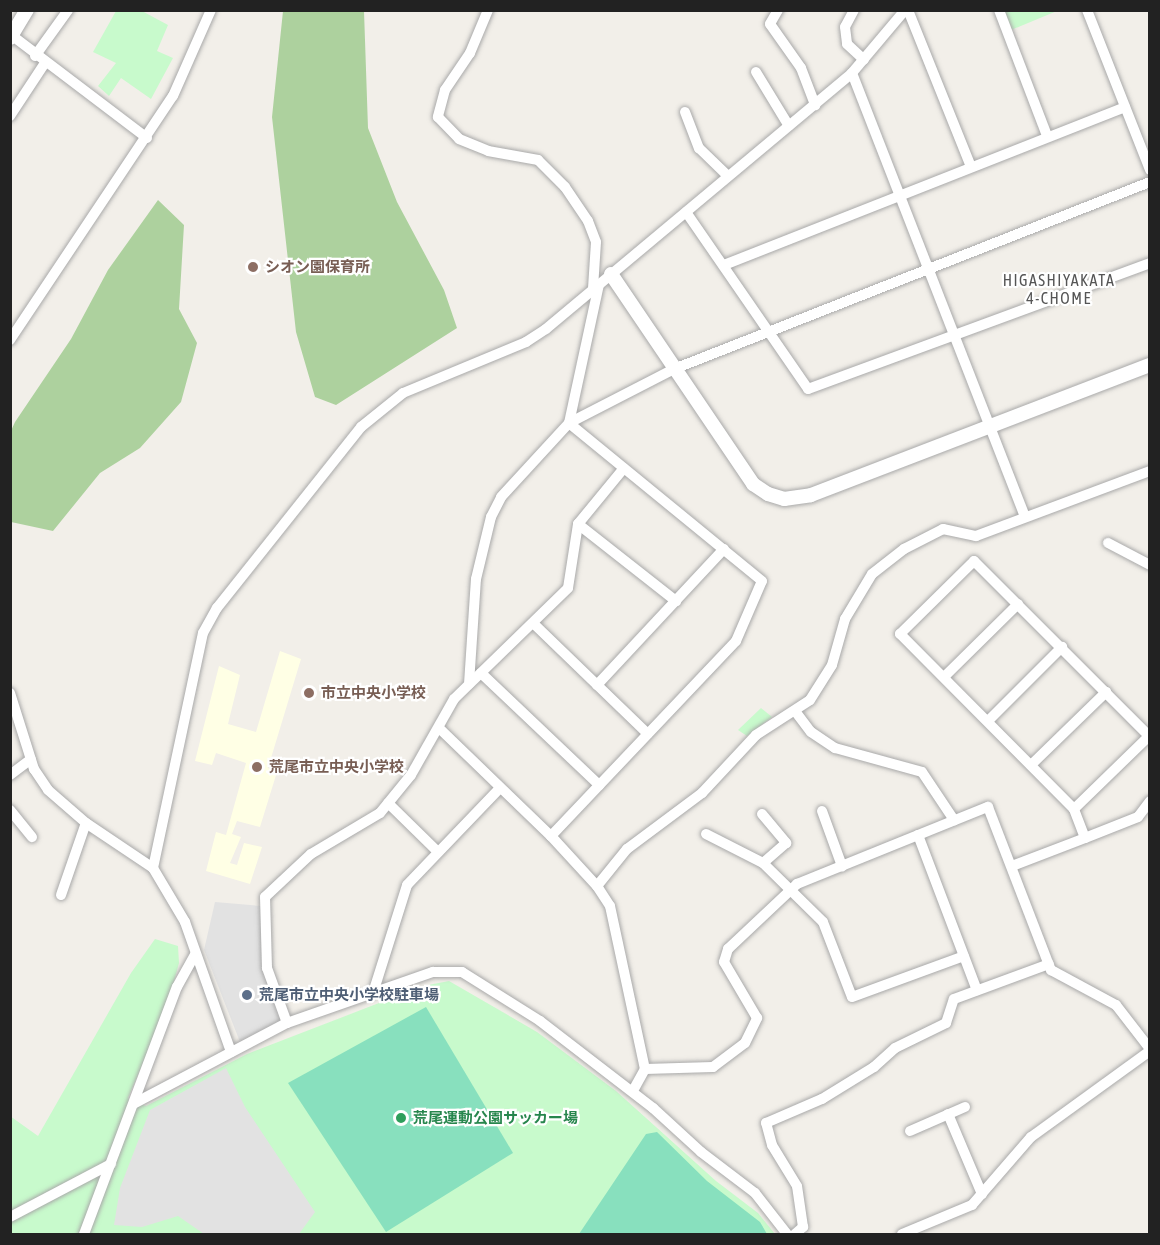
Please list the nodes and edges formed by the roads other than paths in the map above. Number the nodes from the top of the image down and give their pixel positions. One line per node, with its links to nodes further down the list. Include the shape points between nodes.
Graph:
1 (27, 10): 10 (street)
2 (68, 10): 11 (street)
3 (211, 10): 22 (street, via 173,96)
4 (488, 10): 33 (street, via 470,53 445,90 438,117 459,140 488,151 538,160 565,187 588,221 596,242)
5 (778, 10): 16 (street, via 770,24 801,68)
6 (854, 10): 12 (street, via 845,27 847,44)
7 (906, 10): 12 (street); 23 (street)
8 (999, 10): 21 (street)
9 (1087, 10): 17 (street)
10 (11, 36): 11 (street)
11 (35, 56): 13 (street)
12 (864, 60): 15 (street)
13 (45, 63): 19 (street); 22 (street)
14 (756, 72): 20 (street)
15 (852, 73): 16 (street); 27 (street)
16 (815, 105): 20 (street)
17 (1125, 107): 21 (street); 24 (street)
18 (685, 112): 25 (street, via 699,148)
19 (10, 116)
20 (789, 126): 25 (street)
21 (1047, 136): 23 (street)
22 (147, 138): 36 (street)
23 (971, 167): 27 (street)
24 (1149, 170)
25 (728, 176): 28 (street)
26 (1149, 182): 31 (street)
27 (900, 197): 30 (street); 31 (street)
28 (686, 212): 30 (street); 32 (street)
29 (1149, 263): 35 (street)
30 (724, 265): 34 (street)
31 (927, 270): 34 (street); 35 (street)
32 (611, 274): 33 (street); 38 (street)
33 (596, 286): 39 (street); 85 (street, via 526,342 428,381 386,404 361,428 217,608 203,633 192,674 176,771)
34 (768, 331): 35 (street, via 808,389); 38 (street)
35 (954, 336): 40 (street)
36 (10, 340)
37 (1149, 365): 40 (street)
38 (674, 369): 39 (street); 40 (street, via 753,484 784,499 811,495)
39 (569, 423): 41 (street); 54 (street, via 501,497 491,517 476,579)
40 (991, 424): 43 (street)
41 (624, 468): 44 (street); 46 (street)
42 (1149, 471): 43 (street)
43 (1025, 516): 58 (street, via 976,536 943,529 904,549 872,574 845,619 832,665 810,700)
44 (578, 524): 48 (street); 50 (street, via 568,588)
45 (1108, 543): 47 (street)
46 (724, 549): 48 (street); 61 (street, via 762,581 755,602 736,641)
47 (1149, 565)
48 (676, 601): 55 (street)
49 (1018, 604): 51 (street); 53 (street); 53 (street, via 974,561 900,634)
50 (534, 624): 52 (street); 55 (street)
51 (1062, 647): 56 (street); 59 (street)
52 (481, 673): 54 (street); 66 (street)
53 (944, 677): 59 (street)
54 (469, 684): 60 (street, via 454,699)
55 (597, 685): 61 (street)
56 (1106, 692): 62 (street); 64 (street)
57 (10, 693): 63 (street)
58 (795, 711): 74 (street, via 812,732 835,748 922,772); 86 (street, via 756,735 702,794 627,849)
59 (988, 721): 64 (street)
60 (439, 728): 67 (street); 69 (street)
61 (648, 734): 66 (street)
62 (1149, 736): 70 (street)
63 (31, 759): 65 (street); 75 (street, via 48,790)
64 (1031, 765): 70 (street)
65 (10, 775)
66 (599, 785): 79 (street)
67 (500, 788): 79 (street); 81 (street)
68 (1149, 801): 80 (street, via 1138,817)
69 (388, 803): 81 (street); 94 (street, via 352,832 293,867 265,897 267,968)
70 (1074, 809): 80 (street)
71 (10, 810): 78 (street)
72 (822, 811): 83 (street)
73 (762, 814): 82 (street, via 786,843)
74 (954, 820): 77 (street); 84 (street, via 988,807)
75 (86, 823): 85 (street); 88 (street)
76 (706, 834): 82 (street)
77 (918, 835): 83 (street); 90 (street)
78 (32, 837)
79 (551, 837): 86 (street)
80 (1085, 837): 84 (street)
81 (438, 852): 93 (street, via 407,885)
82 (763, 862): 87 (street)
83 (842, 866): 87 (street)
84 (1012, 866): 91 (street)
85 (153, 868): 89 (street, via 185,922)
86 (597, 886): 97 (street, via 610,906)
87 (789, 891): 90 (street, via 823,922 852,997); 97 (street, via 728,949 724,962 757,1018 745,1043 713,1067)
88 (61, 895)
89 (195, 955): 96 (street); 99 (street, via 177,987)
90 (964, 956): 92 (street)
91 (1049, 964): 92 (street); 95 (street, via 1051,970 1116,1005)
92 (978, 990): 108 (street, via 954,999 946,1023 895,1048 874,1067 822,1099 766,1122 772,1145 797,1186 803,1227)
93 (373, 993): 94 (street); 98 (street, via 433,972 462,972 540,1021)
94 (287, 1023): 96 (street)
95 (1149, 1050): 104 (street, via 1031,1137)
96 (231, 1052): 99 (street)
97 (645, 1069): 98 (street)
98 (632, 1092): 107 (street, via 755,1192)
99 (135, 1103): 103 (street)
100 (965, 1107): 101 (street)
101 (948, 1114): 102 (street); 104 (street)
102 (910, 1131)
103 (111, 1164): 105 (street); 106 (street)
104 (982, 1194): 109 (street, via 959,1213)
105 (10, 1217)
106 (84, 1234)
107 (787, 1234)
108 (795, 1234)
109 (902, 1234)

